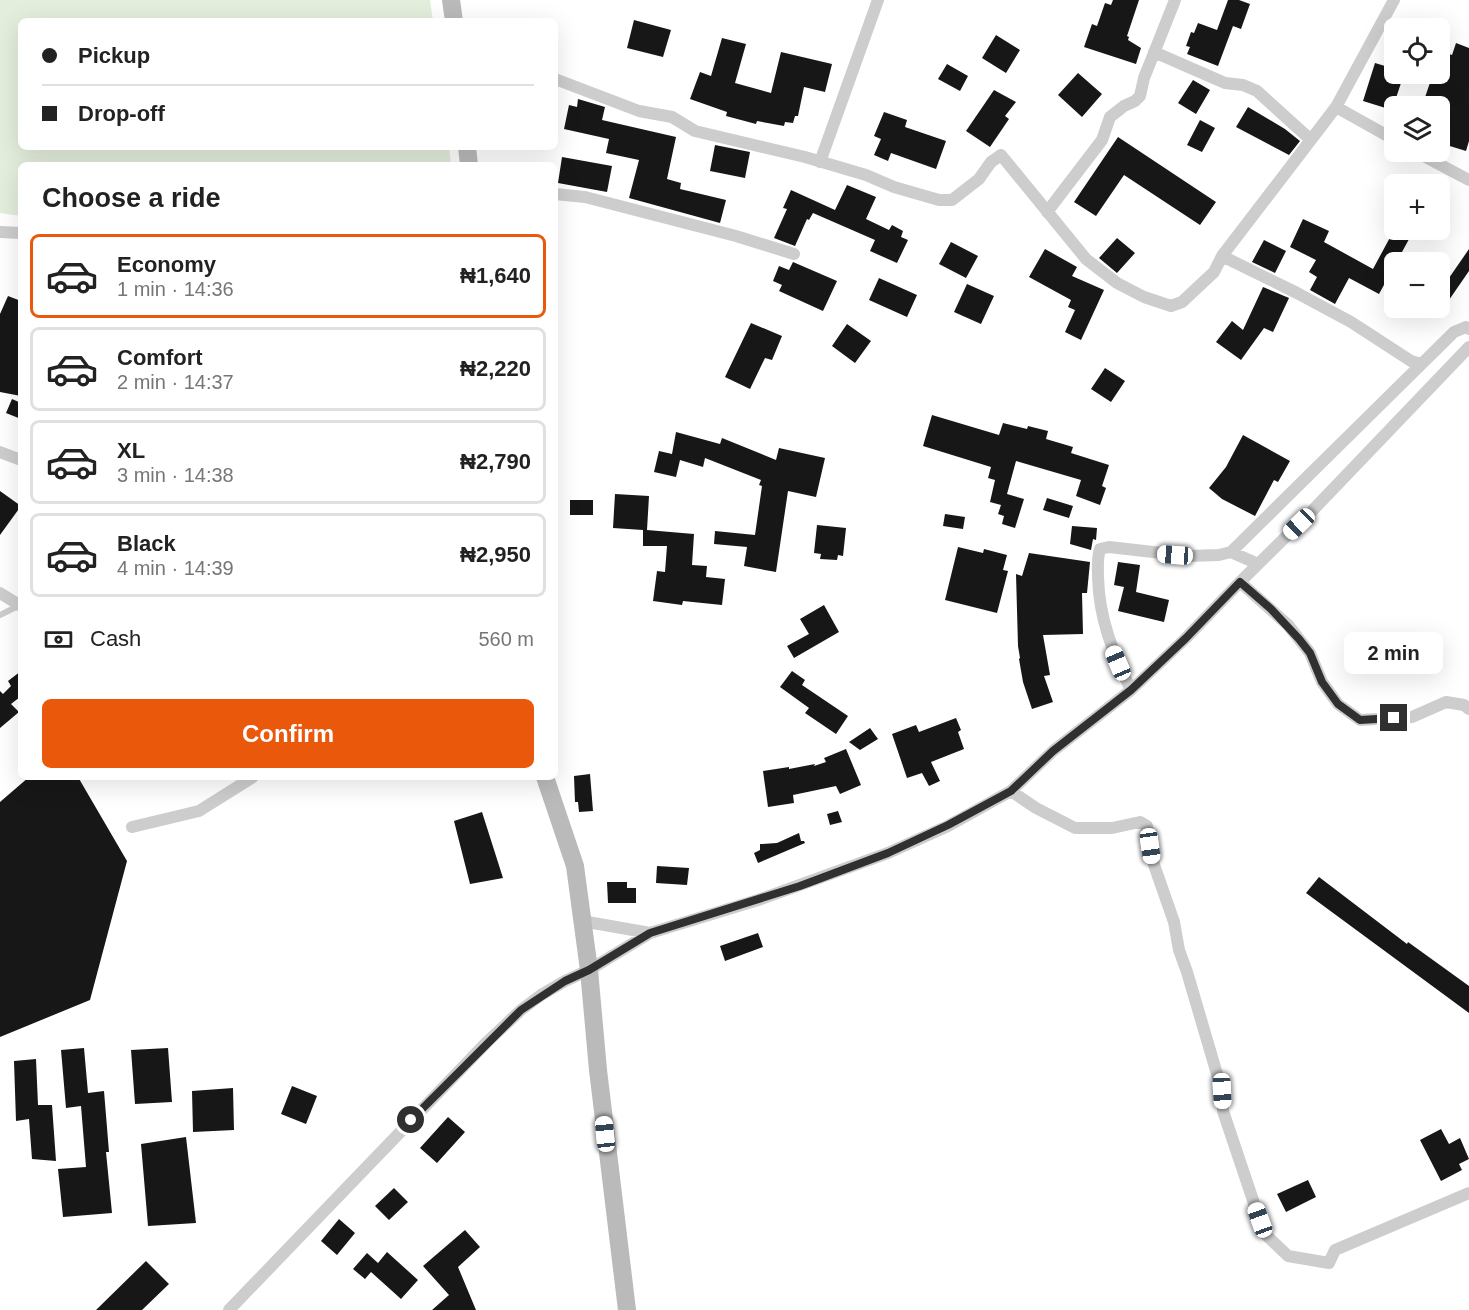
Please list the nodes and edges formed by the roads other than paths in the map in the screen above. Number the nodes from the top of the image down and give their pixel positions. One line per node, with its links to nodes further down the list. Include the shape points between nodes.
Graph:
1 (451, 0): 5 (main road)
2 (878, 0): 11 (street)
3 (1174, 0): 6 (street)
4 (1394, 0): 8 (street)
5 (454, 18)
6 (1154, 52): 10 (street, via 1225,83 1257,90); 15 (street, via 1140,96 1110,117 1102,140)
7 (558, 80): 11 (street, via 639,111 672,117 695,131)
8 (1336, 107): 9 (street); 10 (street)
9 (1384, 134)
10 (1311, 140): 19 (street)
11 (820, 162): 15 (street, via 922,196 952,200 1001,155)
12 (1435, 162): 13 (street)
13 (1469, 180)
14 (558, 194): 18 (street, via 585,197)
15 (1047, 212): 19 (street, via 1086,259 1117,283 1171,306 1182,302 1214,272)
16 (0, 232): 17 (street)
17 (18, 232)
18 (794, 254)
19 (1222, 256): 22 (street, via 1352,322)
20 (1469, 329): 22 (street, via 1454,332)
21 (1469, 347): 26 (street)
22 (1421, 364): 25 (street)
23 (0, 452): 24 (street)
24 (18, 459)
25 (1231, 552): 26 (street); 32 (street, via 1188,556 1100,549 1098,596 1102,617)
26 (1258, 564): 27 (street)
27 (1240, 582): 32 (street); 33 (street, via 1288,625 1310,653 1322,682 1338,704 1360,720 1412,717 1446,702)
28 (0, 593): 29 (street)
29 (18, 604)
30 (18, 606): 31 (lane)
31 (0, 615)
32 (1131, 690): 36 (street, via 1053,751)
33 (1469, 709)
34 (248, 780): 37 (street, via 199,811)
35 (546, 780): 38 (main road, via 575,866)
36 (1011, 791): 39 (street, via 888,853 800,886); 41 (street, via 1075,828 1112,828 1140,822 1147,826 1152,859 1174,922 1222,1091 1223,1110 1255,1208 1264,1233 1288,1256 1329,1263 1335,1250)
37 (132, 827)
38 (582, 921): 39 (street); 40 (main road)
39 (650, 933): 40 (street)
40 (589, 970): 42 (street, via 521,1010 487,1042); 43 (main road)
41 (1469, 1193)
42 (229, 1310)
43 (627, 1310)

